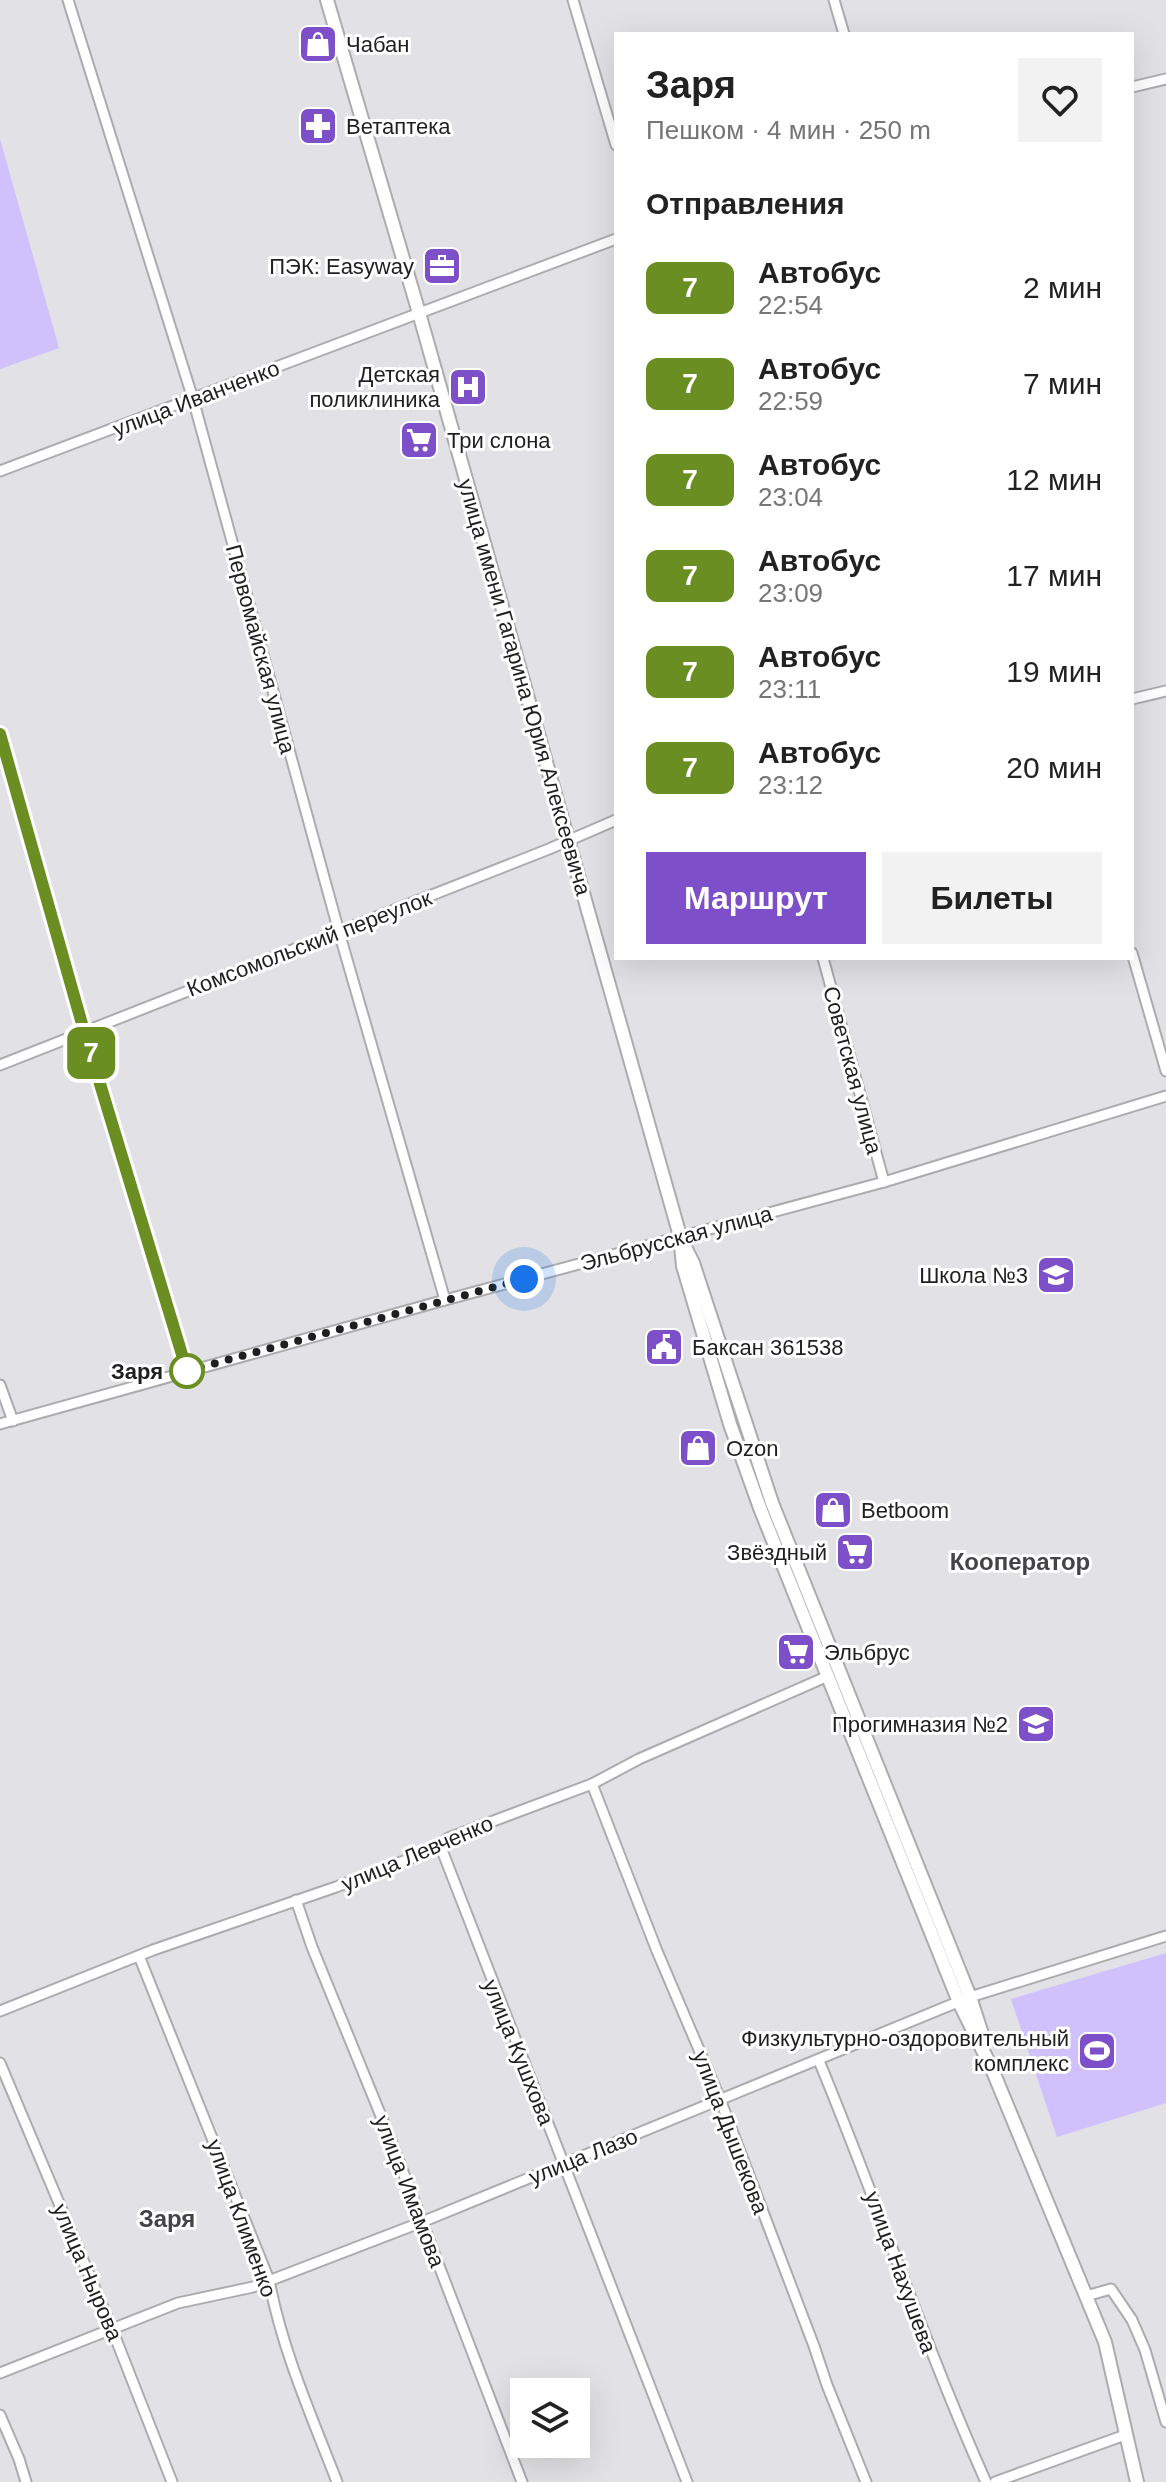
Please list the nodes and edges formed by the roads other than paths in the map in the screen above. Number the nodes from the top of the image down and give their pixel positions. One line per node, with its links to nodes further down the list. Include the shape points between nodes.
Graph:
1 (68, 0): 11 (street, Первомайская улица)
2 (327, 0): 10 (street, улица имени Гагарина Юрия Алексеевича)
3 (573, 0): 8 (street)
4 (834, 0): 5 (street)
5 (843, 32)
6 (1166, 79): 7 (street)
7 (1134, 87)
8 (614, 138)
9 (614, 240): 10 (street, улица Иванченко)
10 (419, 313): 11 (street, улица Иванченко); 17 (street, улица имени Гагарина Юрия Алексеевича)
11 (193, 399): 12 (street, улица Иванченко); 18 (street, Первомайская улица)
12 (0, 471)
13 (1166, 691): 14 (street)
14 (1134, 699)
15 (0, 734): 21 (street)
16 (614, 821): 17 (street, Комсомольский переулок)
17 (568, 839): 18 (street, Комсомольский переулок); 26 (street, улица имени Гагарина Юрия Алексеевича)
18 (339, 932): 21 (street, Комсомольский переулок); 27 (street, Первомайская улица)
19 (824, 960): 25 (street, Советская улица)
20 (1134, 960): 23 (street)
21 (84, 1031): 22 (street, Комсомольский переулок); 28 (street)
22 (0, 1065)
23 (1166, 1071)
24 (1166, 1096): 25 (street, Эльбрусская улица)
25 (884, 1182): 26 (street, Эльбрусская улица)
26 (680, 1236): 27 (street, Эльбрусская улица); 32 (street, улица имени Гагарина Юрия Алексеевича, via 683,1266 731,1428); 38 (street, улица имени Гагарина Юрия Алексеевича, via 772,1503)
27 (445, 1300): 28 (street, Эльбрусская улица)
28 (187, 1371): 30 (street, Эльбрусская улица)
29 (0, 1385): 30 (street)
30 (13, 1421): 31 (street, Эльбрусская улица)
31 (0, 1424)
32 (828, 1676): 33 (street, улица Левченко); 38 (street, улица имени Гагарина Юрия Алексеевича)
33 (592, 1784): 34 (street, улица Левченко); 42 (street, улица Дышекова)
34 (440, 1845): 35 (street, улица Левченко); 43 (street, улица Кушхова)
35 (296, 1900): 37 (street, улица Левченко); 44 (street, улица Имамова)
36 (1166, 1936): 38 (street, улица Лазо)
37 (139, 1956): 39 (street, улица Левченко); 45 (street, улица Клименко)
38 (964, 2000): 40 (street, улица Лазо); 46 (street, улица имени Гагарина Юрия Алексеевича)
39 (0, 2011)
40 (819, 2061): 42 (street, улица Лазо); 58 (street, улица Нахушева, via 926,2342)
41 (0, 2063): 47 (street, улица Нырова)
42 (720, 2099): 43 (street, улица Лазо); 57 (street, улица Дышекова)
43 (563, 2164): 44 (street, улица Лазо); 56 (street, улица Кушхова)
44 (422, 2222): 45 (street, улица Лазо); 55 (street, улица Имамова)
45 (269, 2280): 47 (street, улица Лазо, via 178,2303); 54 (street, улица Клименко, via 289,2353)
46 (1086, 2296): 50 (street, via 1111,2289 1132,2320); 51 (street, улица имени Гагарина Юрия Алексеевича, via 1105,2342)
47 (112, 2329): 48 (street, улица Лазо); 53 (street, улица Нырова)
48 (0, 2373)
49 (0, 2415): 52 (street)
50 (1166, 2422)
51 (1125, 2435): 59 (street); 60 (street, улица имени Гагарина Юрия Алексеевича)
52 (26, 2482)
53 (172, 2482)
54 (337, 2482)
55 (522, 2482)
56 (687, 2482)
57 (866, 2482)
58 (986, 2482)
59 (995, 2482)
60 (1137, 2482)

